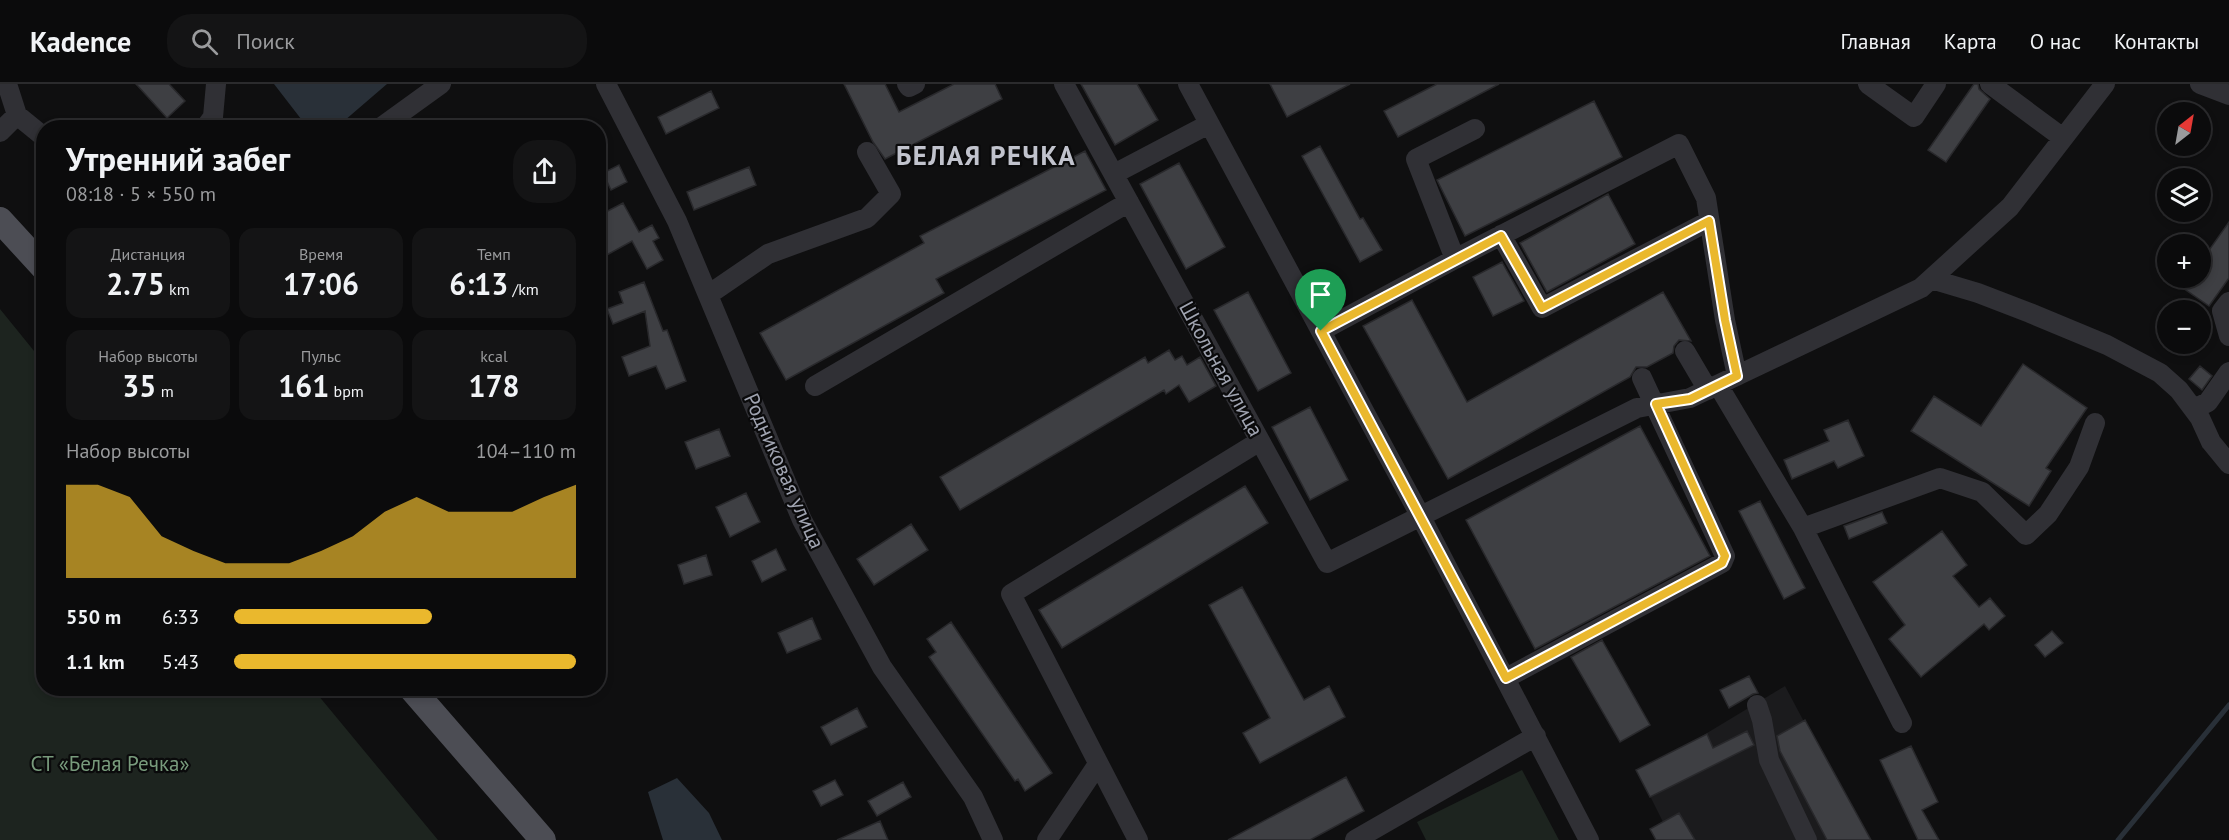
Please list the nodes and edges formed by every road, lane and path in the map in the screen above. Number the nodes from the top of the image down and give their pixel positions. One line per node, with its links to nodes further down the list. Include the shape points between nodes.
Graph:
1 (7, 84): 15 (street)
2 (216, 84): 16 (street)
3 (441, 84): 17 (street)
4 (606, 84): 32 (street, Родниковая улица, via 677,221)
5 (907, 84): 6 (street)
6 (915, 84)
7 (1064, 84): 24 (street, Школьная улица)
8 (1188, 84): 18 (street)
9 (1868, 84): 10 (street, via 1914,117)
10 (1936, 84)
11 (1990, 84): 22 (street)
12 (2105, 84): 22 (street)
13 (2200, 84): 14 (street)
14 (2229, 95)
15 (17, 114): 20 (street); 21 (street)
16 (211, 120)
17 (391, 120)
18 (1209, 124): 24 (street); 34 (street)
19 (1475, 129): 30 (street, via 1416,159)
20 (36, 130)
21 (0, 132)
22 (2063, 138): 31 (street, via 2010,207)
23 (867, 152): 32 (street, via 891,194 867,218 768,254)
24 (1114, 174): 25 (street, Школьная улица)
25 (1129, 202): 40 (street); 45 (street, Школьная улица)
26 (0, 220): 29 (main road)
27 (1709, 221): 28 (street, via 1542,308); 28 (street, via 1706,198 1679,144); 38 (street)
28 (1501, 236): 30 (street)
29 (36, 259)
30 (1455, 259): 34 (street)
31 (1931, 279): 38 (street, via 1921,288); 43 (street, via 1978,293 2107,345 2160,373)
32 (708, 295): 56 (street, Родниковая улица, via 802,520 882,667 973,798)
33 (2229, 302): 35 (street, via 2222,311)
34 (1321, 331): 47 (street)
35 (2229, 336)
36 (1685, 351): 41 (street)
37 (2229, 372): 43 (street, via 2208,402)
38 (1737, 376): 41 (street)
39 (1642, 378): 42 (street)
40 (815, 386)
41 (1713, 388): 42 (street, via 1690,399); 48 (street)
42 (1656, 404): 47 (street, via 1637,408); 49 (street, via 1725,556 1722,563)
43 (2194, 409): 46 (street, via 2211,442)
44 (2095, 423): 48 (street, via 2079,467 2048,513 2026,534 1982,492 1940,478)
45 (1260, 441): 47 (street, Школьная улица, via 1327,563); 54 (street, via 1011,594)
46 (2229, 464)
47 (1421, 517): 49 (street)
48 (1803, 528): 52 (street)
49 (1506, 678): 53 (street)
50 (418, 696): 55 (main road)
51 (1757, 705): 61 (street, via 1769,760)
52 (1902, 723)
53 (1536, 736): 59 (street); 60 (street)
54 (1098, 764): 57 (street); 58 (street)
55 (543, 840)
56 (993, 840)
57 (1047, 840)
58 (1138, 840)
59 (1355, 840)
60 (1588, 840)
61 (1807, 840)

